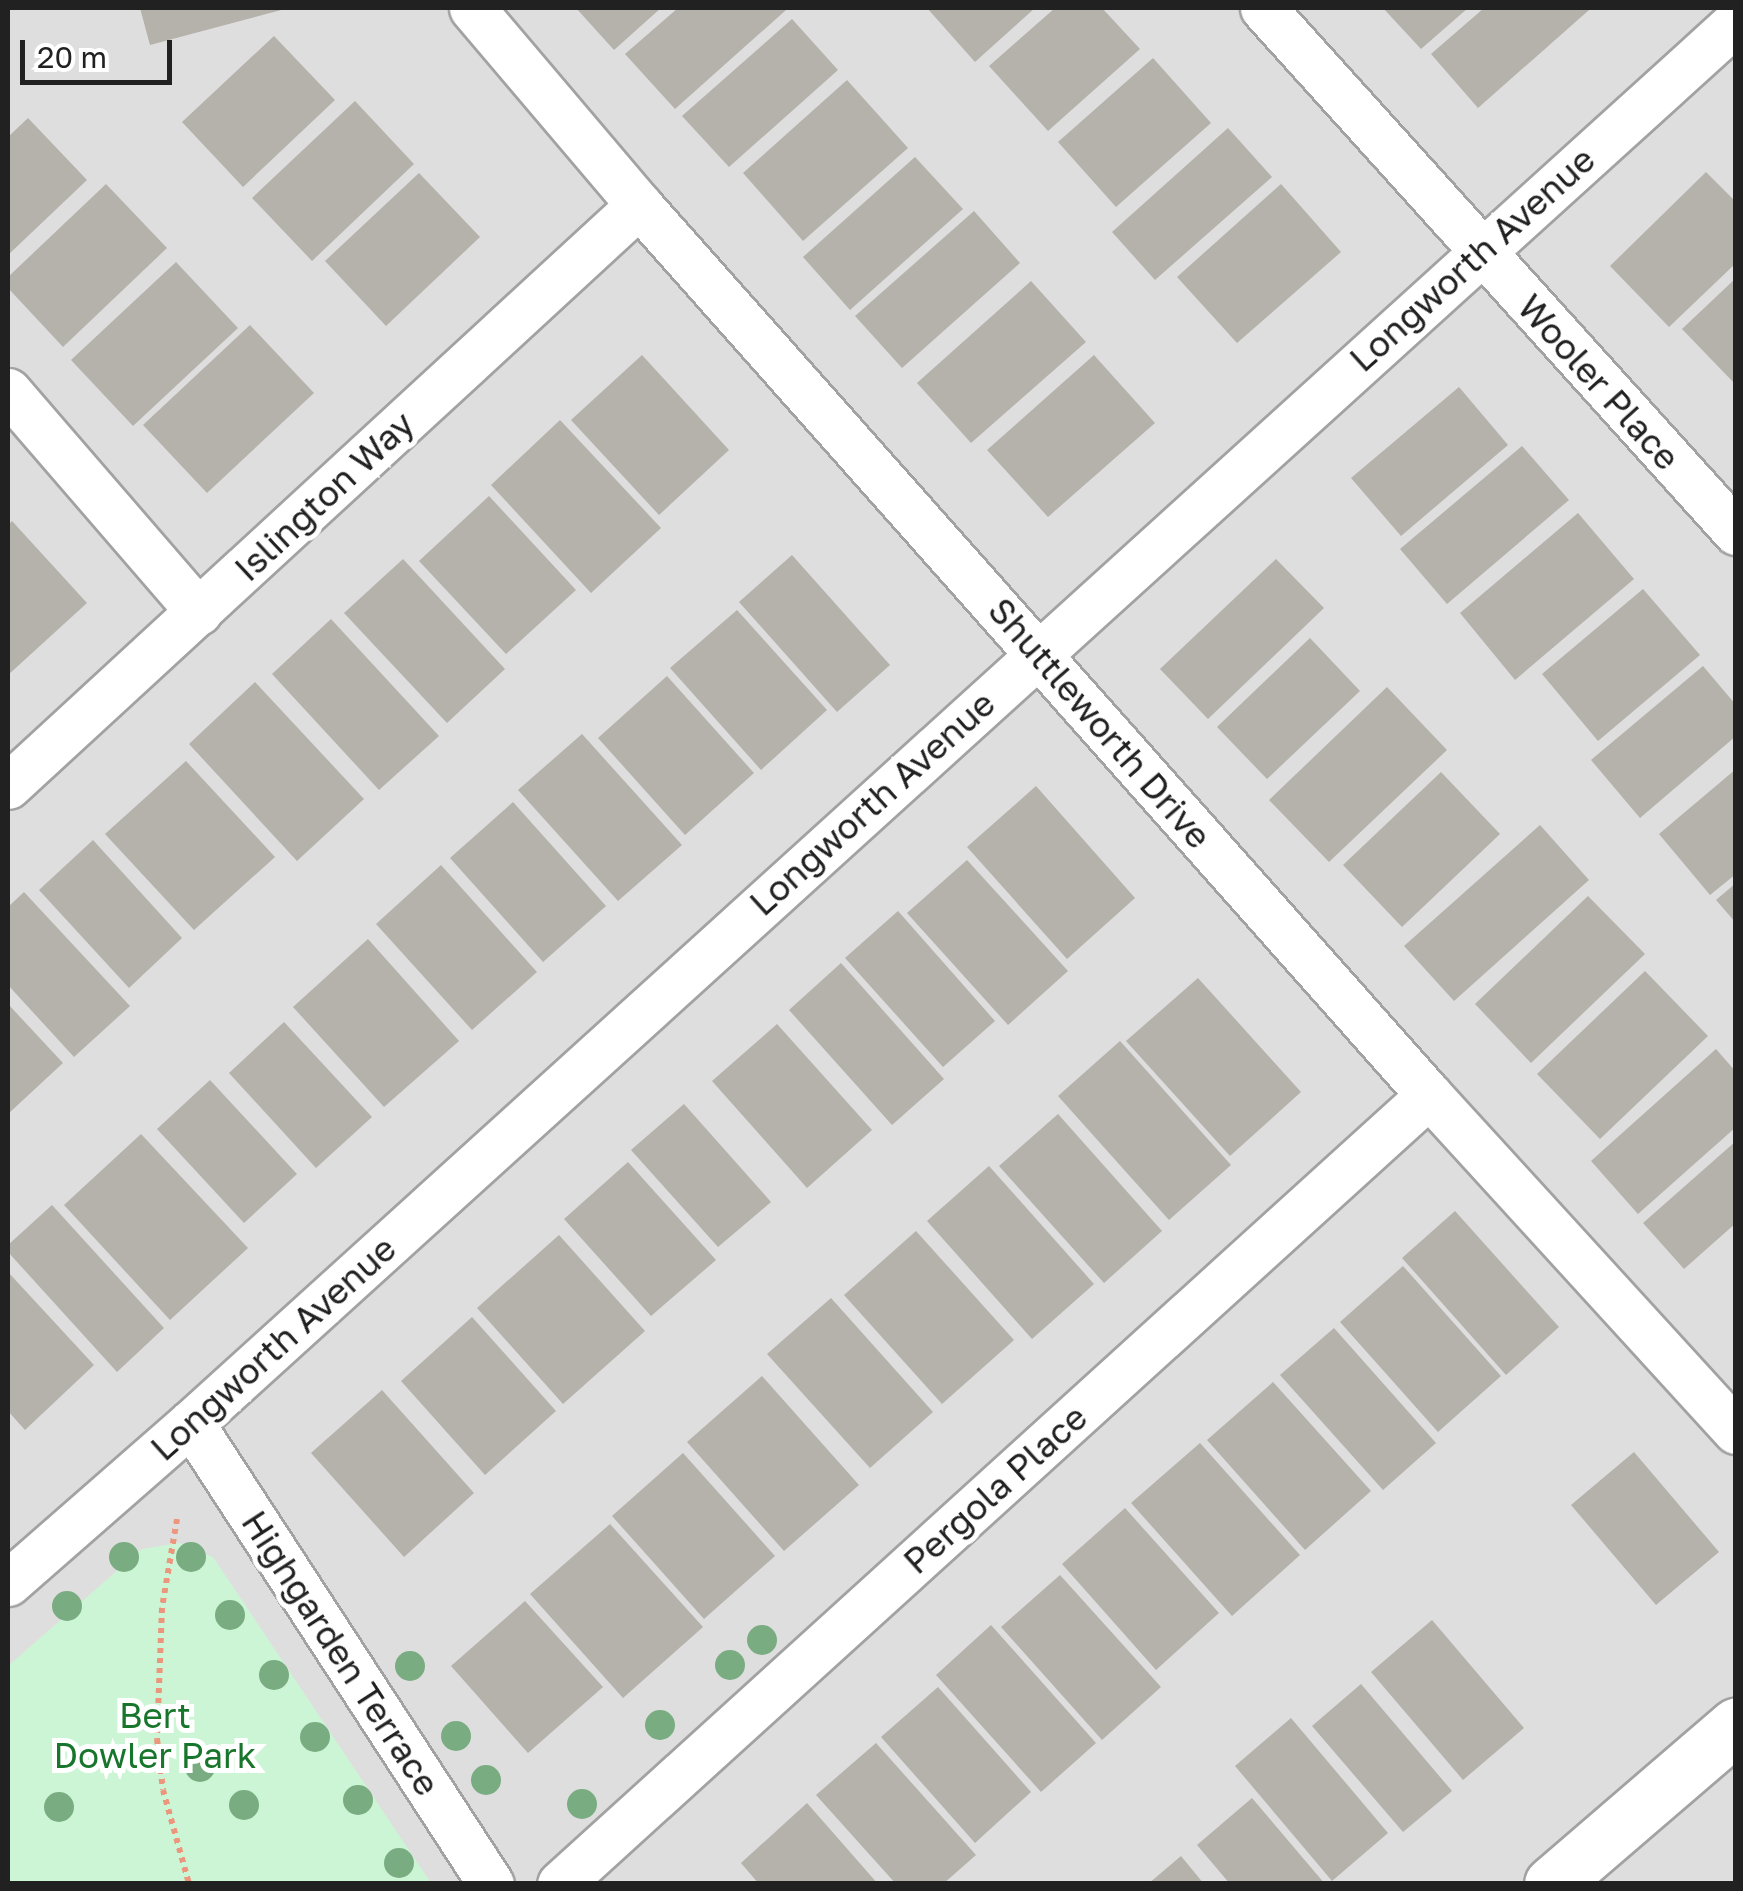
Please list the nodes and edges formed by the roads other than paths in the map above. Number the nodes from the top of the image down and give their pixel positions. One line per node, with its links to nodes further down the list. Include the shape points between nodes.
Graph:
1 (472, 8): 4 (street, Shuttleworth Drive)
2 (1263, 8): 5 (street, Wooler Place)
3 (1736, 22): 5 (street, Longworth Avenue)
4 (639, 205): 8 (street, Islington Way); 9 (street, Shuttleworth Drive)
5 (1481, 251): 7 (street, Wooler Place); 9 (street, Longworth Avenue)
6 (8, 391): 8 (street)
7 (1736, 532)
8 (199, 612): 10 (street, Islington Way)
9 (1037, 652): 11 (street, Shuttleworth Drive); 12 (street, Longworth Avenue)
10 (8, 786)
11 (1429, 1094): 13 (street, Shuttleworth Drive); 17 (street, Pergola Place)
12 (191, 1423): 14 (street, Longworth Avenue); 16 (street, Highgarden Terrace)
13 (1736, 1431)
14 (8, 1583)
15 (1736, 1726): 18 (street)
16 (491, 1884)
17 (560, 1884)
18 (1552, 1884)

